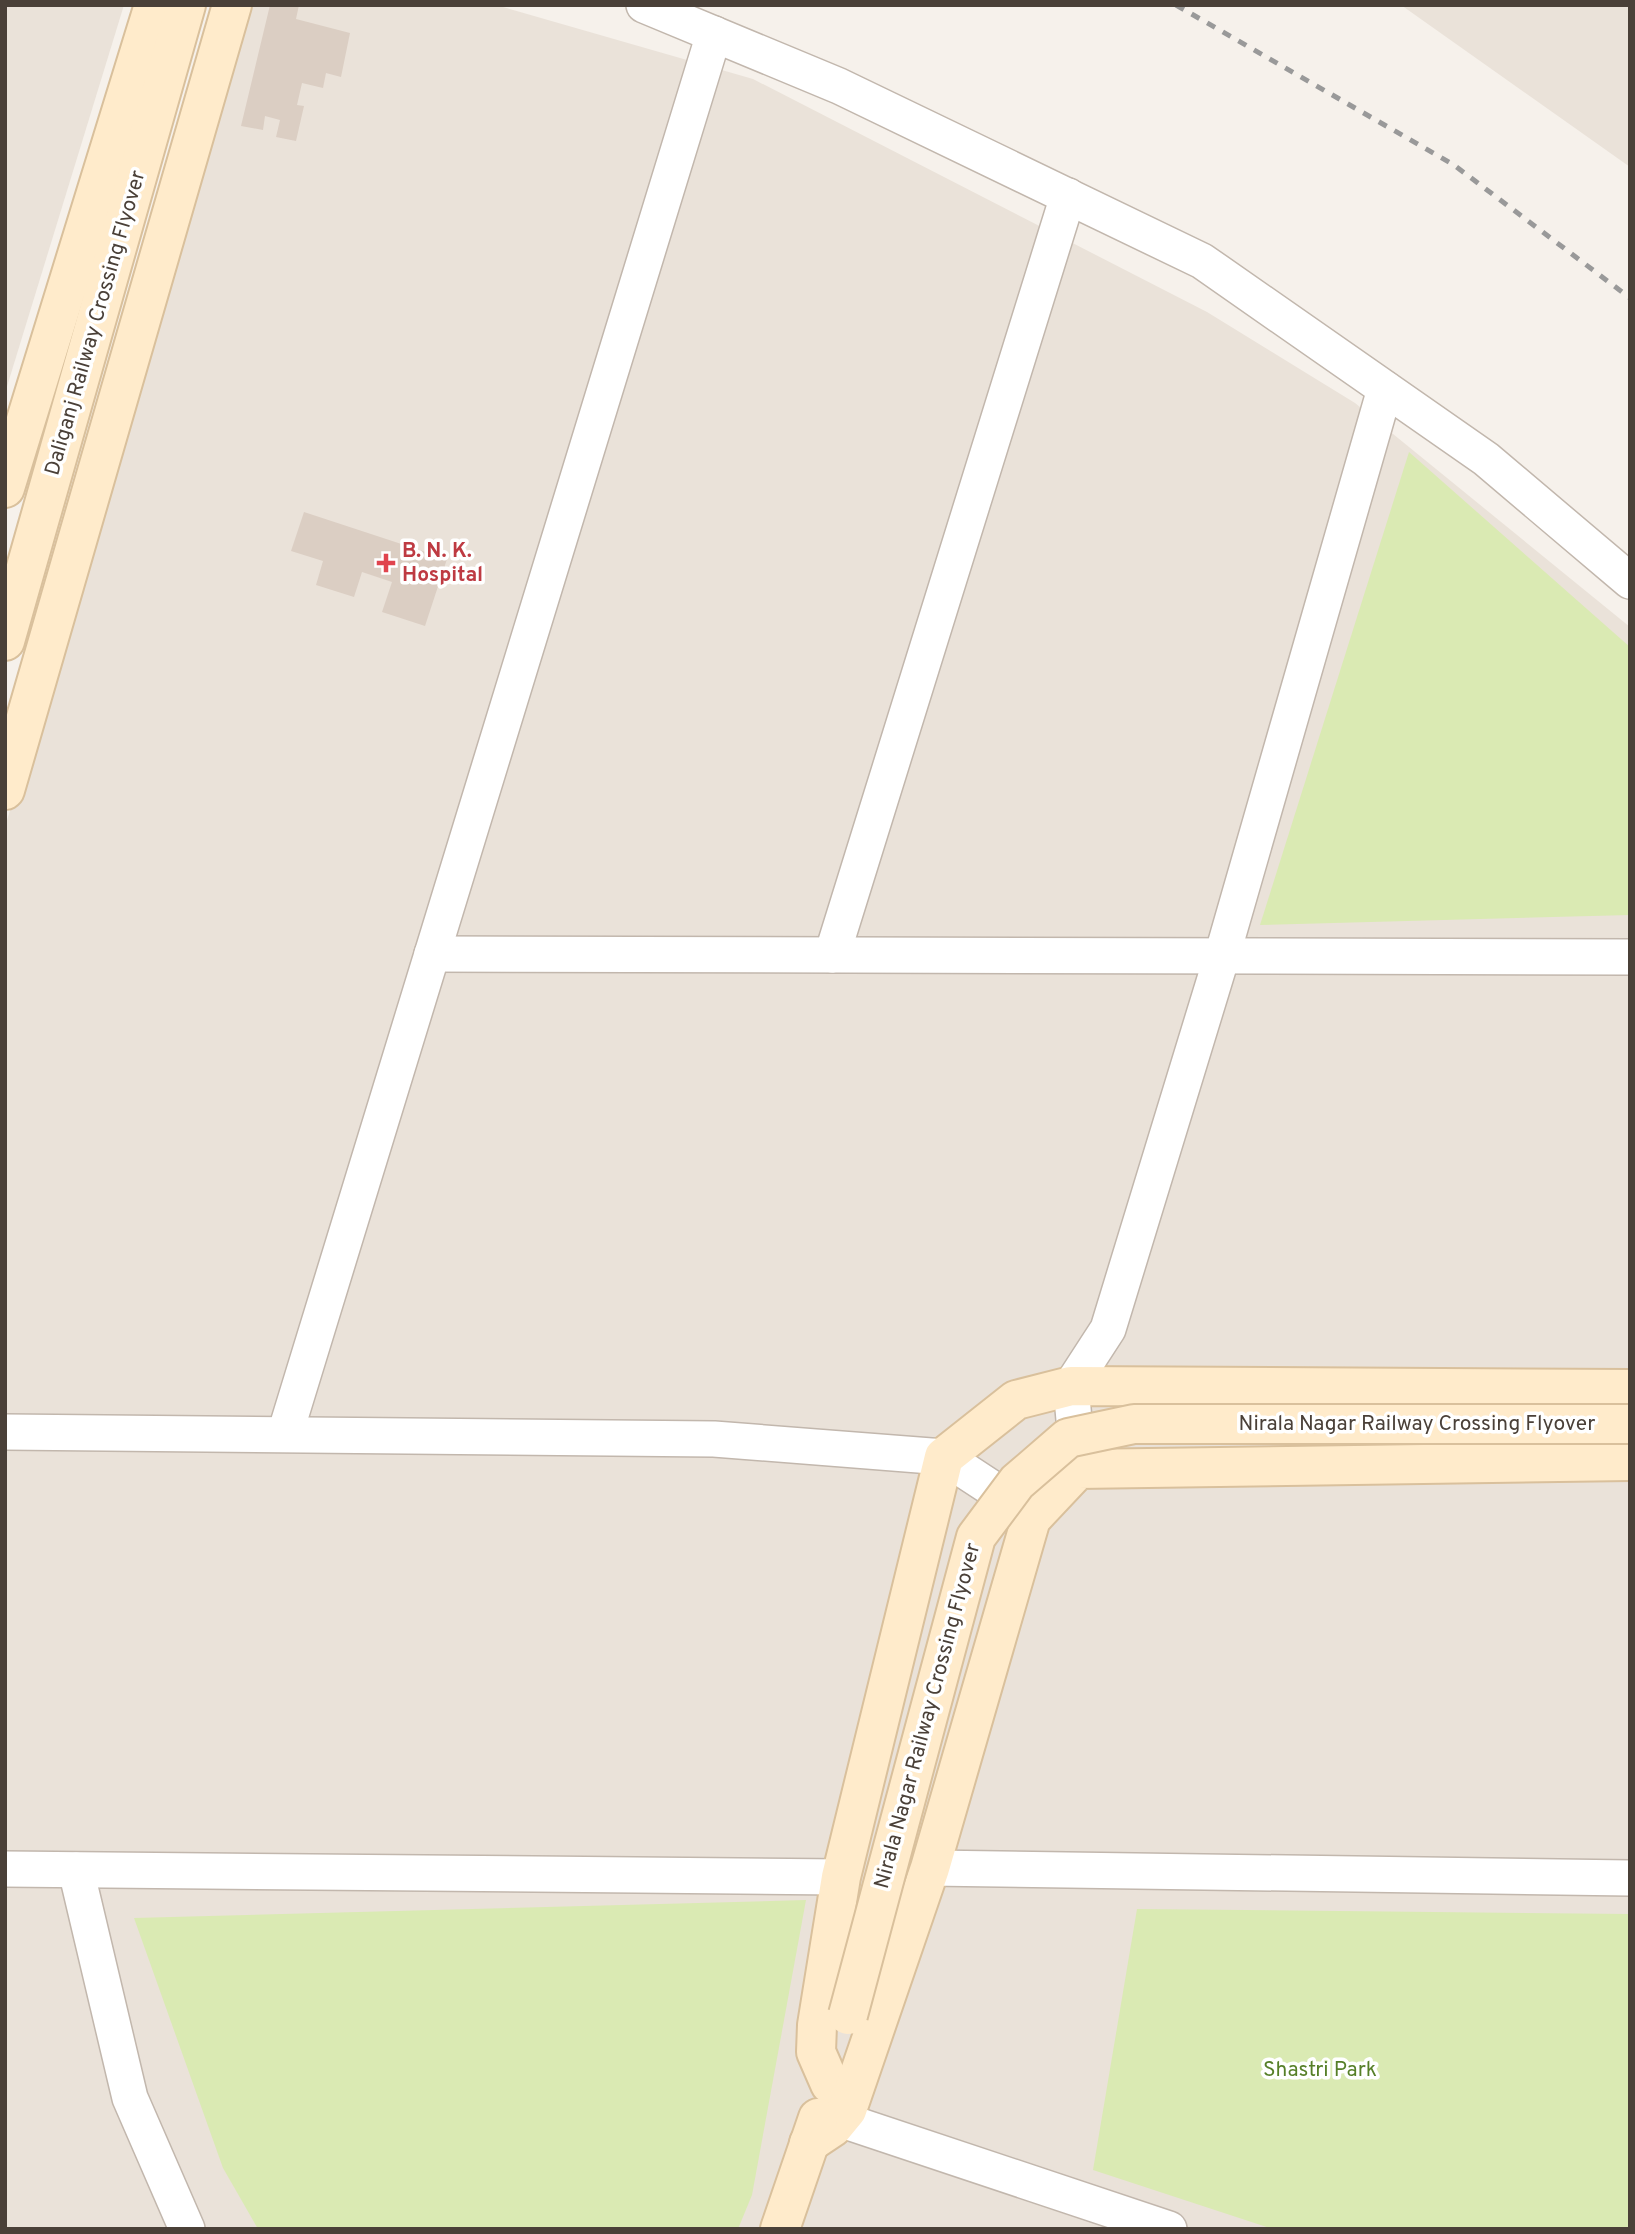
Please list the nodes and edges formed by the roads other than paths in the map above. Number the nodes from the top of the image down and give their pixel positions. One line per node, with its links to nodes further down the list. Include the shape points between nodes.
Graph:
1 (154, 5): 8 (street)
2 (186, 5): 10 (street, Daliganj Railway Crossing Flyover)
3 (232, 5): 11 (street)
4 (644, 5): 5 (street)
5 (714, 34): 6 (street, via 839,86); 12 (street)
6 (1068, 196): 7 (street, via 1202,261); 13 (street)
7 (1385, 389): 9 (street, via 1486,459); 14 (street)
8 (5, 488)
9 (1630, 581)
10 (8, 634)
11 (5, 790)
12 (432, 954): 13 (street); 20 (street)
13 (832, 955): 14 (street)
14 (1222, 956): 15 (street); 16 (street, via 1108,1329)
15 (1630, 957)
16 (1071, 1386): 17 (street); 21 (street, via 1016,1399); 23 (street)
17 (1630, 1389)
18 (1630, 1424): 30 (street, Nirala Nagar Railway Crossing Flyover, bridge, via 1135,1424 1069,1438 1017,1482 976,1537 848,2015)
19 (5, 1432): 20 (street)
20 (285, 1434): 21 (street, via 714,1439)
21 (944, 1457): 24 (street); 28 (street)
22 (1630, 1461): 23 (street)
23 (1078, 1469): 24 (street)
24 (1032, 1515): 25 (street)
25 (930, 1868): 29 (street); 30 (street, via 847,2110)
26 (5, 1869): 27 (street)
27 (76, 1870): 28 (street); 31 (street, via 130,2098)
28 (841, 1877): 30 (street, via 819,2000 816,2052)
29 (1630, 1878)
30 (834, 2102): 32 (street, via 809,2143); 33 (street)
31 (187, 2229)
32 (780, 2229)
33 (1169, 2229)

